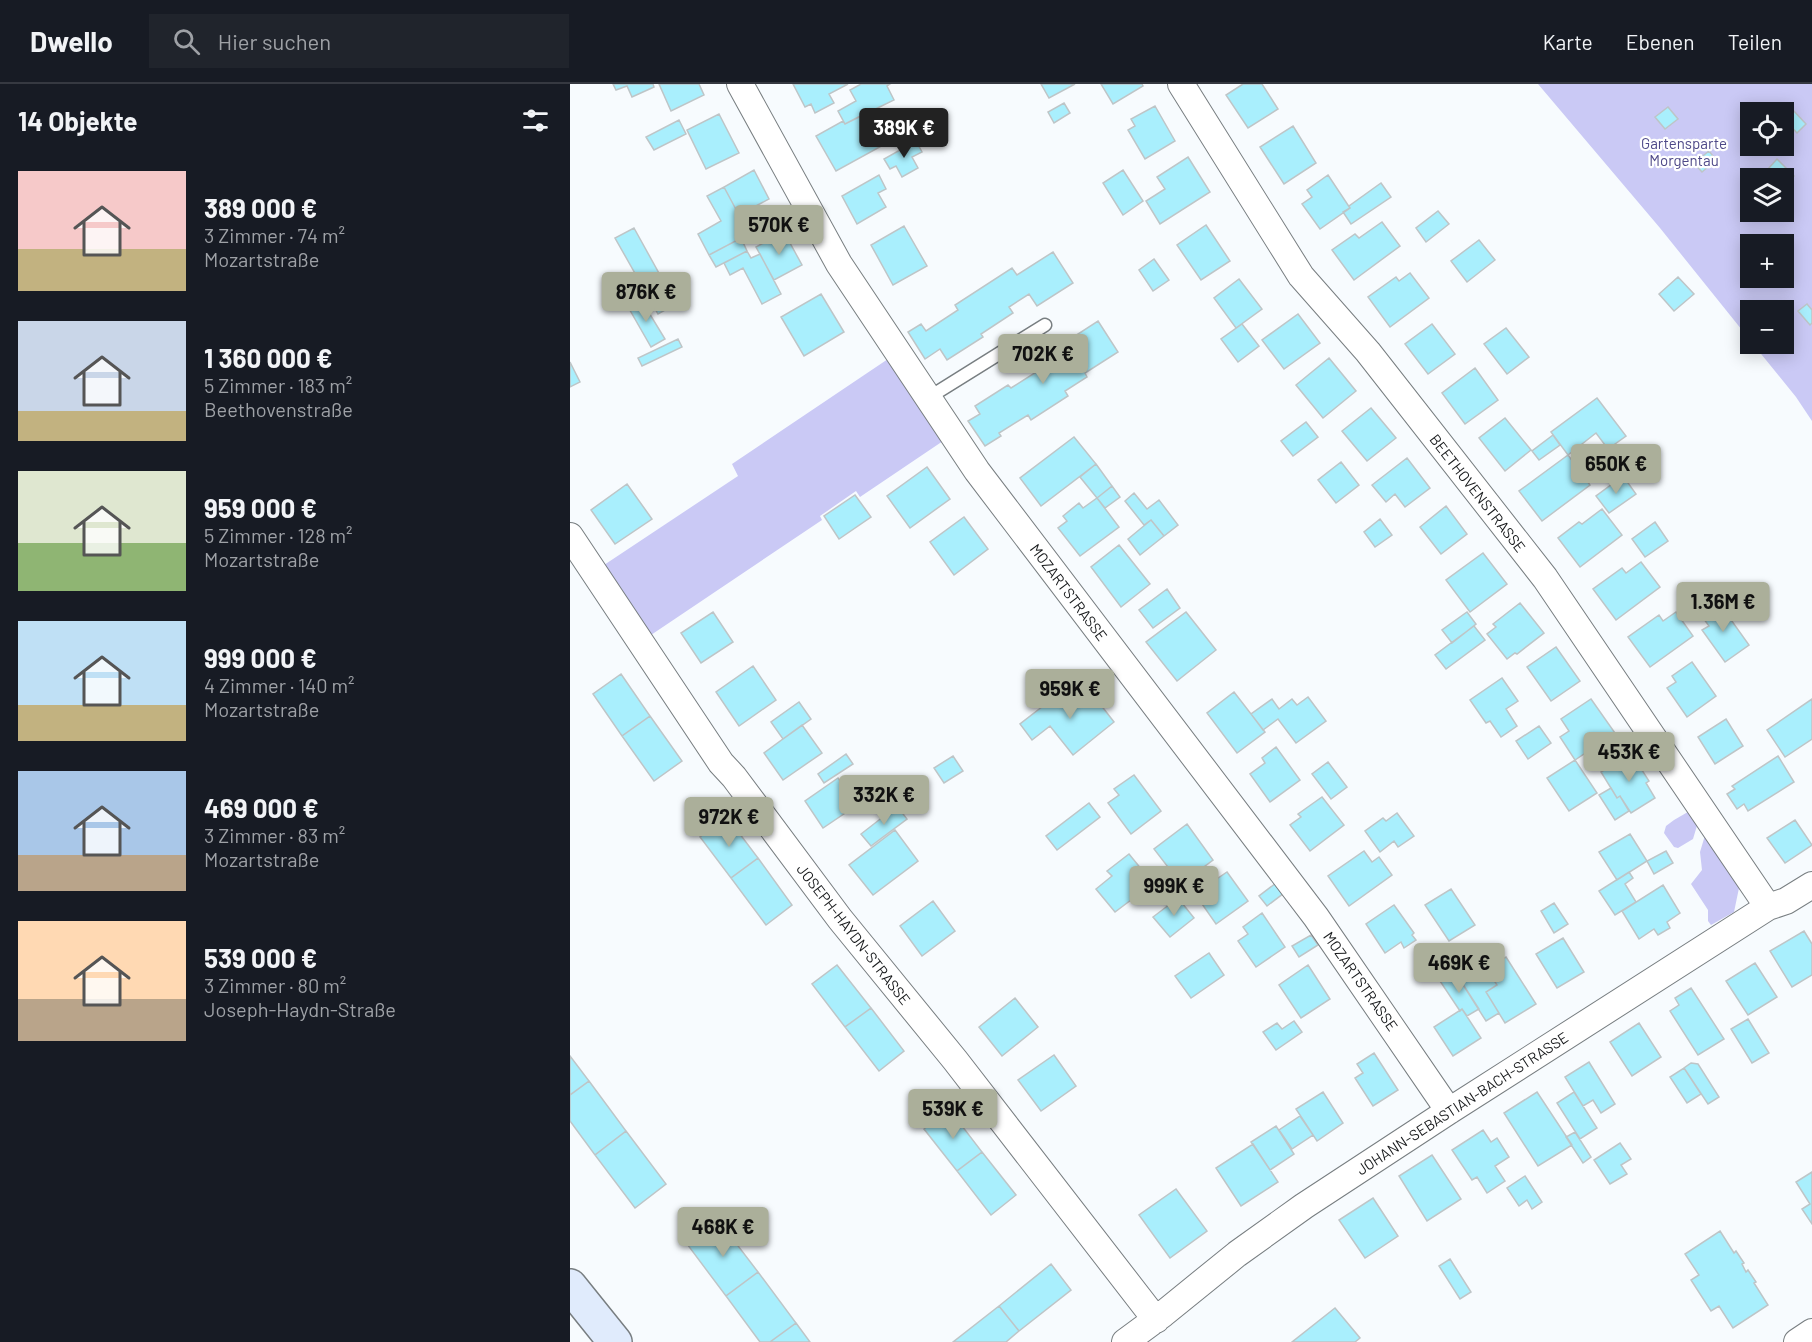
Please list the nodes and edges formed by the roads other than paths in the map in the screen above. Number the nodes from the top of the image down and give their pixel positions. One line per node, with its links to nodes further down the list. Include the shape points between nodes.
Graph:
1 (740, 84): 4 (street, MOZARTSTRASSE, via 839,264)
2 (1180, 84): 7 (street, BEETHOVENSTRASSE, via 1301,276 1368,352 1545,578)
3 (1045, 325): 4 (lane)
4 (928, 398): 8 (street, MOZARTSTRASSE, via 976,471 1316,916)
5 (570, 536): 10 (street, JOSEPH-HAYDN-STRASSE, via 721,763)
6 (1812, 885): 7 (street, JOHANN-SEBASTIAN-BACH-STRASSE)
7 (1768, 908): 8 (street, JOHANN-SEBASTIAN-BACH-STRASSE)
8 (1449, 1110): 10 (street, JOHANN-SEBASTIAN-BACH-STRASSE, via 1285,1219)
9 (570, 1286): 12 (main road)
10 (1156, 1320): 13 (street, JOHANN-SEBASTIAN-BACH-STRASSE)
11 (1812, 1332): 14 (street)
12 (615, 1342)
13 (1125, 1342)
14 (1797, 1342)

